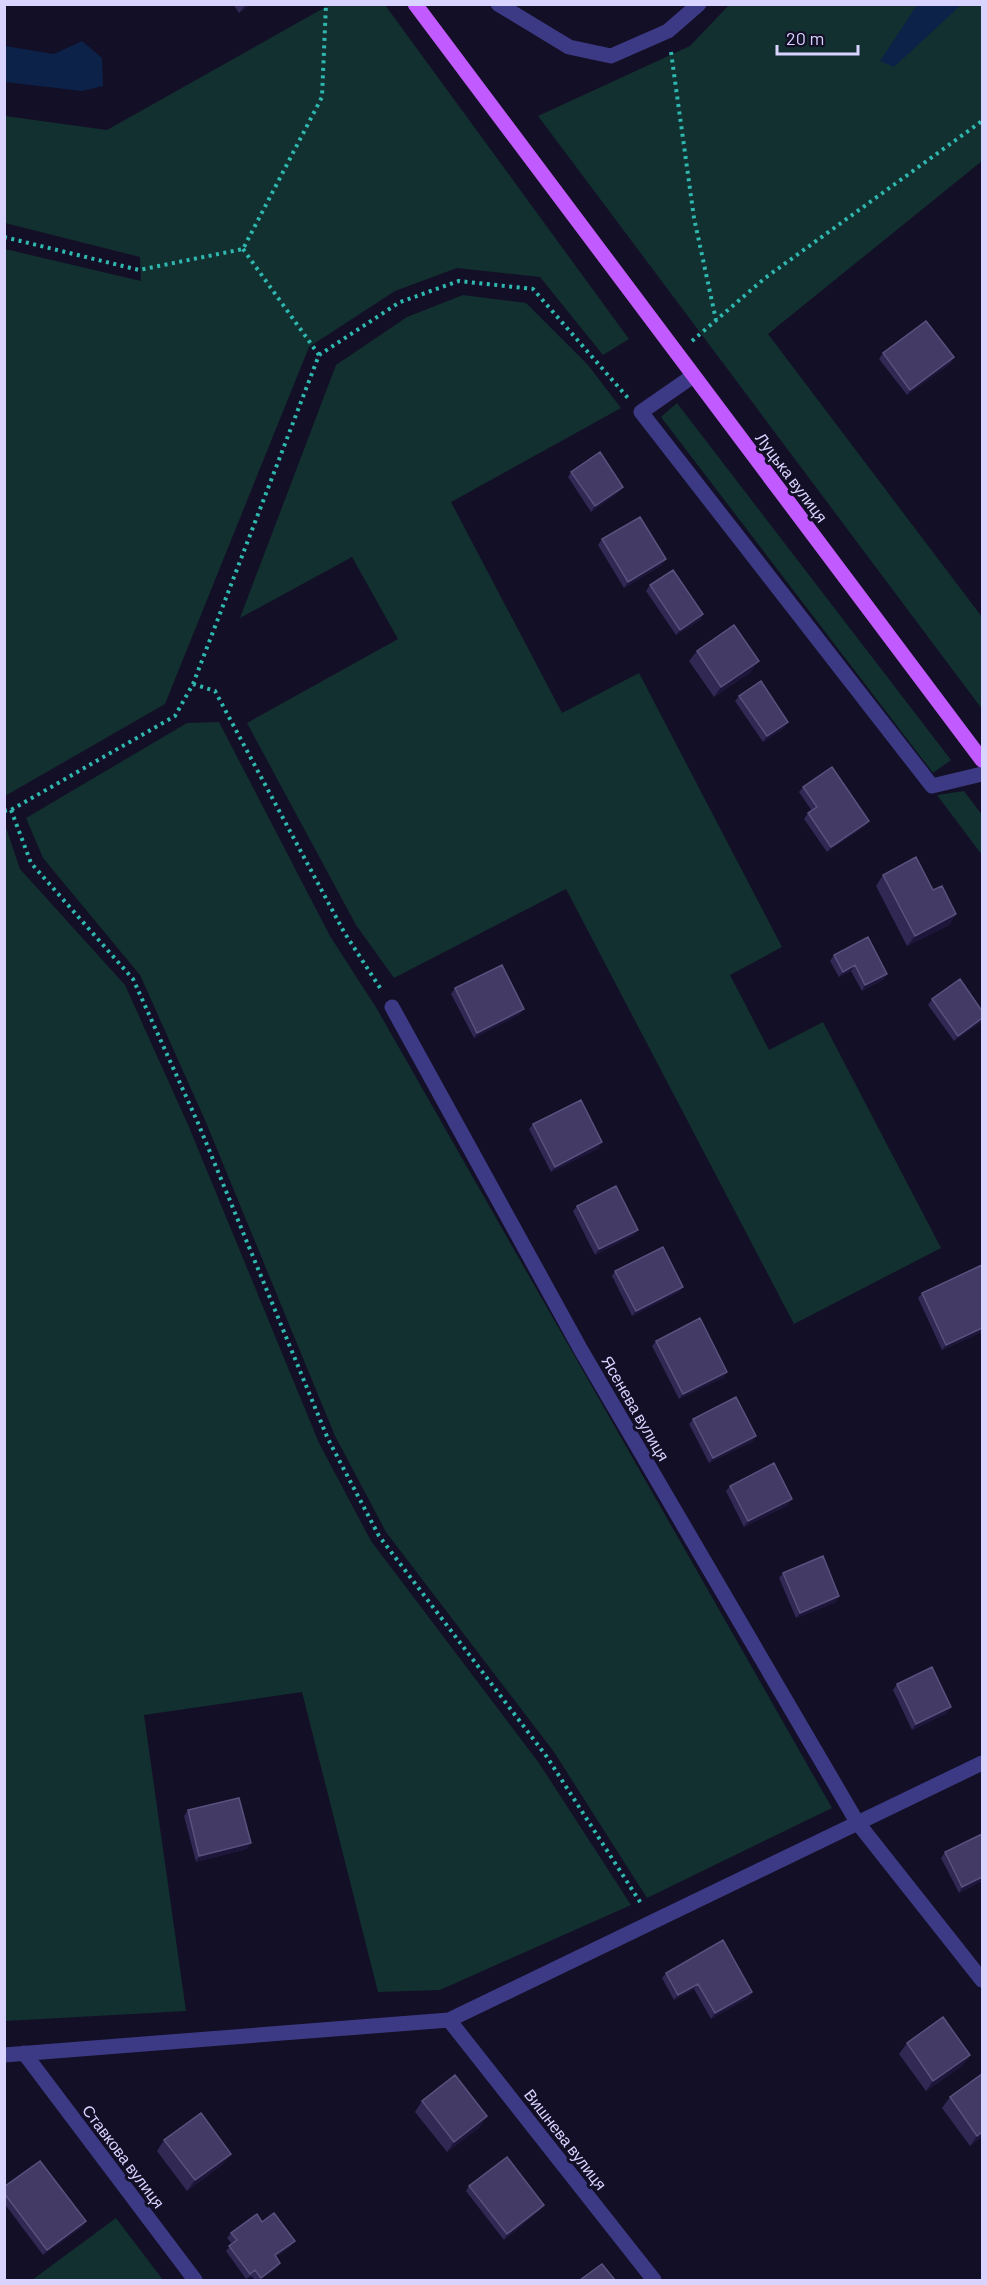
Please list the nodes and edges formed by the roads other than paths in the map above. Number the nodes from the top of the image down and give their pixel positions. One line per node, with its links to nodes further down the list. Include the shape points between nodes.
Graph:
1 (415, 4): 4 (main road, Луцька вулиця)
2 (498, 4): 3 (street, via 569,46 611,56 668,31)
3 (699, 4)
4 (693, 376): 5 (main road, Луцька вулиця); 6 (street, via 641,412 932,786)
5 (982, 760)
6 (982, 774)
7 (392, 1007): 9 (street, Ясенева вулиця, via 581,1350)
8 (982, 1763): 9 (street)
9 (857, 1822): 10 (street, Ясенева вулиця); 11 (street)
10 (982, 1980)
11 (449, 2020): 12 (street); 15 (street, Вишнева вулиця)
12 (24, 2054): 13 (street); 14 (street, Ставкова вулиця)
13 (4, 2055)
14 (195, 2280)
15 (654, 2280)

